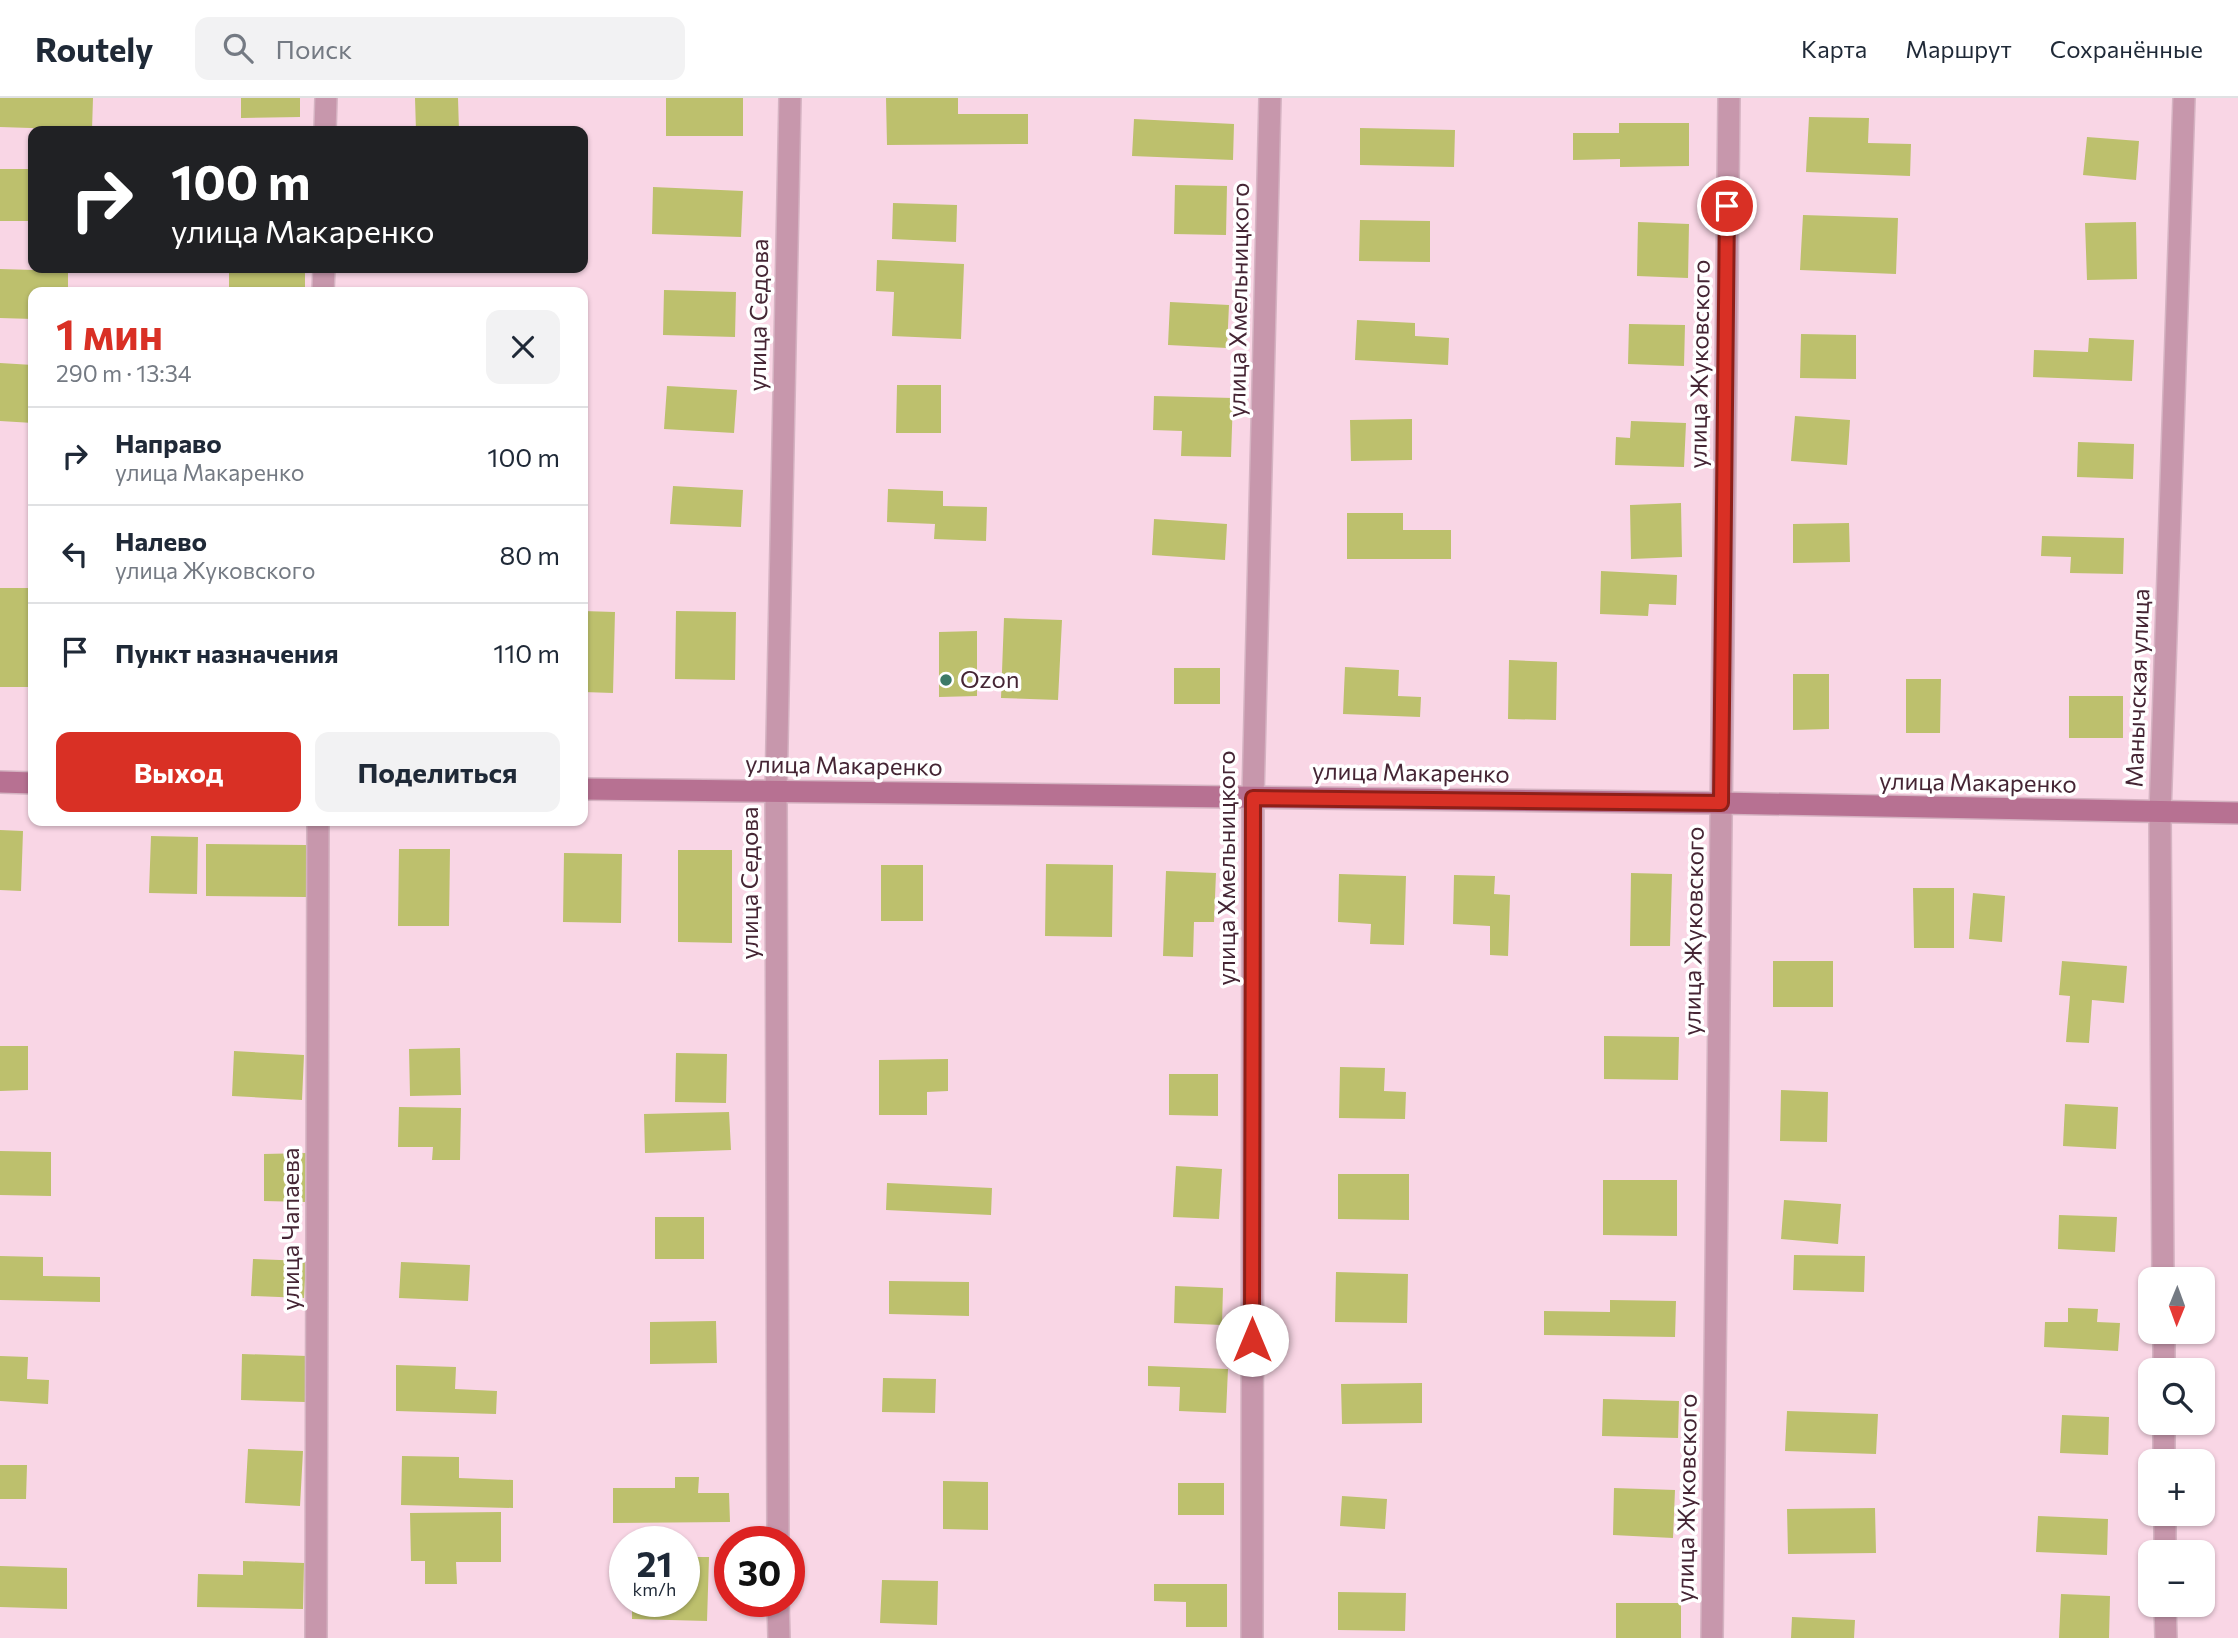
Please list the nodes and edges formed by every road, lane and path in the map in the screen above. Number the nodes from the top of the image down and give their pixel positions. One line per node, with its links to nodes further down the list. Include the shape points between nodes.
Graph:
1 (326, 98): 6 (street)
2 (790, 98): 10 (street, улица Седова)
3 (1270, 98): 11 (street, улица Хмельницкого)
4 (1729, 98): 12 (street, улица Жуковского)
5 (2184, 98): 14 (street, Манычская улица)
6 (325, 126)
7 (0, 782): 8 (street)
8 (28, 783)
9 (588, 789): 10 (street, улица Макаренко)
10 (776, 792): 11 (street, улица Макаренко); 17 (street, улица Седова)
11 (1253, 798): 12 (street, улица Макаренко); 22 (street, улица Хмельницкого)
12 (1721, 803): 14 (street, улица Макаренко); 23 (street, улица Жуковского)
13 (2238, 813): 14 (street, улица Макаренко)
14 (2160, 814): 16 (street, Манычская улица)
15 (318, 826): 20 (street, улица Чапаева)
16 (2163, 1267)
17 (778, 1526)
18 (778, 1617): 21 (street)
19 (2165, 1617): 24 (street)
20 (316, 1638)
21 (779, 1638)
22 (1252, 1638)
23 (1712, 1638)
24 (2166, 1638)

